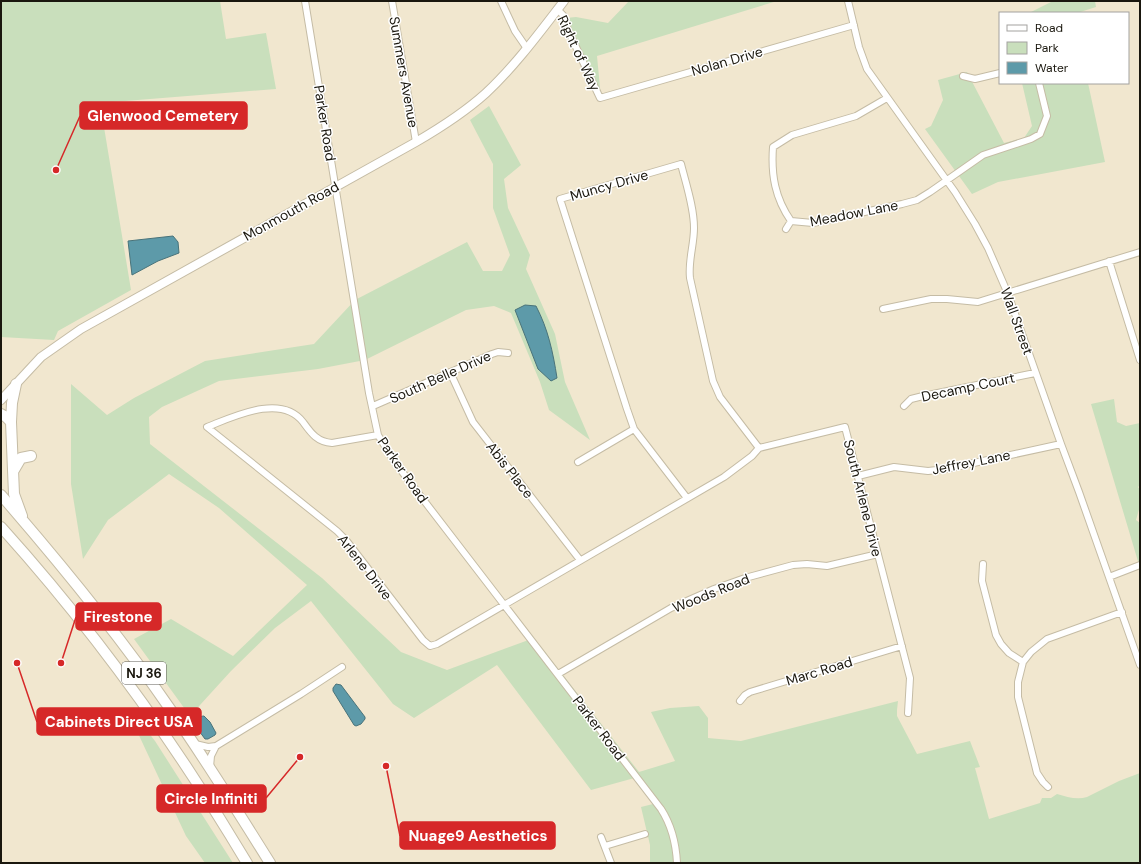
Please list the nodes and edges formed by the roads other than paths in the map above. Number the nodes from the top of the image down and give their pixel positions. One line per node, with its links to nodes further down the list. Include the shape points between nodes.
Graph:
1 (305, 1): 18 (street, Parker Road)
2 (392, 1): 14 (street, Summers Avenue)
3 (502, 1): 8 (street, via 515,31)
4 (564, 1): 6 (main road, Monmouth Road)
5 (848, 1): 7 (street, Wall Street)
6 (557, 9): 8 (main road, Monmouth Road); 12 (street, Right of Way, via 564,16)
7 (854, 25): 12 (street, Nolan Drive); 13 (street, Wall Street, via 865,64)
8 (526, 47): 14 (main road, Monmouth Road, via 485,94 449,122)
9 (999, 73): 10 (street, via 975,79)
10 (963, 76)
11 (1039, 84): 17 (street, Meadow Lane, via 1047,116 1040,134 983,155)
12 (600, 98)
13 (887, 98): 16 (street, via 862,114 792,135); 17 (street, Wall Street)
14 (416, 142): 18 (main road, Monmouth Road)
15 (767, 143): 16 (street)
16 (773, 147): 21 (street, Meadow Lane, via 772,167 778,198)
17 (947, 181): 21 (street, Meadow Lane, via 923,196 902,204 813,224); 25 (street, Wall Street, via 982,235)
18 (336, 186): 31 (main road, Monmouth Road, via 81,329 41,357); 33 (street, Parker Road)
19 (554, 195): 20 (street)
20 (560, 199): 39 (street, Muncy Drive); 42 (street, Muncy Drive, via 683,161 694,224 690,278 713,381 720,397)
21 (791, 221): 22 (street)
22 (786, 229)
23 (1140, 252): 24 (street)
24 (1109, 261): 25 (street); 28 (street)
25 (1008, 294): 26 (street, via 978,302 931,299); 30 (street, Wall Street)
26 (883, 309)
27 (508, 353): 29 (street, South Belle Drive, via 498,352)
28 (1140, 360)
29 (450, 372): 33 (street, South Belle Drive); 52 (street, Abis Place, via 477,427)
30 (1035, 373): 34 (street, Decamp Court, via 911,399); 41 (street, Wall Street)
31 (16, 384): 32 (main road, Monmouth Road); 37 (highway)
32 (1, 400)
33 (373, 406): 40 (street, Parker Road)
34 (904, 406)
35 (1, 414): 37 (highway)
36 (849, 420): 38 (street)
37 (11, 422): 45 (highway)
38 (845, 427): 42 (street, South Arlene Drive); 46 (street, South Arlene Drive)
39 (634, 429): 44 (street); 48 (street, Muncy Drive)
40 (378, 435): 56 (street, Parker Road, via 394,461); 56 (street, Arlene Drive, via 332,443 324,442 314,436 297,416 275,408 251,411 207,427 337,531 427,645 437,644)
41 (1061, 444): 46 (street, Jeffrey Lane, via 946,469 928,471 894,467); 55 (street, Wall Street)
42 (759, 448): 48 (street, South Arlene Drive, via 724,477)
43 (31, 456): 45 (highway, via 21,458)
44 (578, 462)
45 (13, 472): 49 (highway, via 14,494)
46 (858, 476): 51 (street, South Arlene Drive)
47 (1, 495): 49 (highway, NJ 36)
48 (687, 498): 52 (street, South Arlene Drive)
49 (25, 523): 65 (highway, NJ 36, via 112,629)
50 (1, 527): 72 (highway, NJ 36, via 45,577 148,710)
51 (878, 554): 58 (street, South Arlene Drive); 62 (street, Woods Road, via 827,566 793,565 714,589 671,608)
52 (580, 560): 56 (street, South Arlene Drive)
53 (983, 564): 59 (street, via 982,581 996,635 1009,653)
54 (1140, 565): 55 (street)
55 (1109, 577): 57 (street, Wall Street)
56 (504, 604): 62 (street, Parker Road)
57 (1122, 612): 59 (street, via 1047,639); 60 (street, Wall Street)
58 (902, 646): 63 (street, Marc Road, via 750,692); 64 (street, South Arlene Drive, via 910,681)
59 (1023, 662): 68 (street, via 1018,682 1018,697 1037,773)
60 (1140, 665)
61 (342, 667): 66 (street)
62 (558, 674): 75 (street, Parker Road, via 661,809 672,830)
63 (740, 701)
64 (908, 713)
65 (194, 744): 66 (street); 67 (highway, NJ 36)
66 (216, 746): 67 (street, via 211,756)
67 (210, 768): 73 (highway, NJ 36)
68 (1048, 787)
69 (645, 834): 71 (street)
70 (601, 837): 71 (street)
71 (605, 846): 74 (street)
72 (247, 863)
73 (270, 863)
74 (611, 863)
75 (677, 863)

